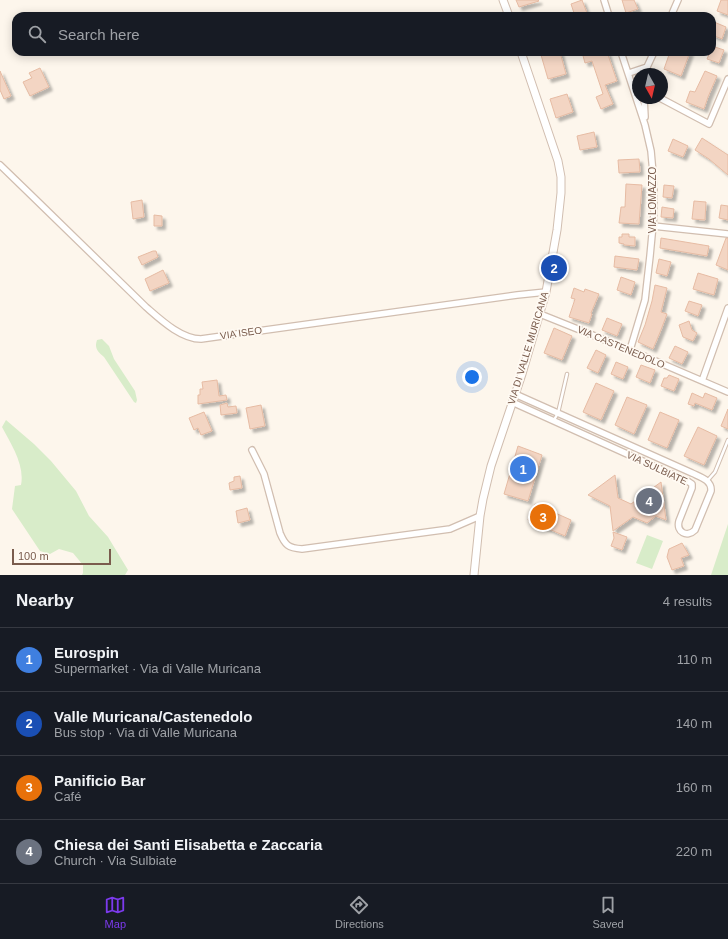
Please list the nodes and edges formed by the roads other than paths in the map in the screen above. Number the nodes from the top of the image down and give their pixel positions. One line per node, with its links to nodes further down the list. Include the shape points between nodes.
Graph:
1 (503, 0): 4 (street)
2 (604, 0): 5 (street)
3 (678, 0): 6 (street)
4 (508, 12)
5 (608, 12)
6 (673, 12)
7 (522, 56): 19 (street, VIA DI VALLE MURICANA, via 558,161 561,177 558,230)
8 (623, 56): 11 (street, VIA LOMAZZO)
9 (652, 56): 10 (street)
10 (647, 67): 11 (street)
11 (629, 73): 15 (street, VIA LOMAZZO)
12 (728, 79): 13 (street, via 709,124)
13 (668, 102)
14 (644, 104): 15 (street)
15 (645, 125): 17 (street, VIA LOMAZZO, via 653,168)
16 (0, 165): 19 (street, VIA ISEO, via 146,307 164,322 192,338 201,339)
17 (653, 226): 18 (street); 22 (street, VIA LOMAZZO, via 644,300)
18 (728, 234)
19 (546, 292): 21 (street, VIA DI VALLE MURICANA)
20 (728, 308): 24 (street)
21 (540, 314): 22 (street, VIA CASTENEDOLO); 26 (street, VIA DI VALLE MURICANA)
22 (630, 350): 24 (street, VIA CASTENEDOLO)
23 (567, 374): 28 (lane)
24 (702, 381): 25 (street, VIA CASTENEDOLO)
25 (728, 392)
26 (515, 394): 27 (street, VIA DI VALLE MURICANA); 28 (street, VIA SULBIATE)
27 (512, 402): 29 (street, VIA SULBIATE); 39 (street, VIA DI VALLE MURICANA, via 490,466)
28 (558, 413): 29 (lane); 30 (street, VIA SULBIATE)
29 (554, 421): 32 (street, VIA SULBIATE)
30 (606, 434): 32 (lane); 33 (street, VIA SULBIATE)
31 (728, 440): 38 (lane, via 715,472)
32 (602, 443): 35 (street, VIA SULBIATE)
33 (638, 449): 35 (lane); 36 (street, VIA SULBIATE)
34 (252, 450): 39 (street, via 264,474 280,533 290,547 302,549 450,529)
35 (634, 457): 37 (street, VIA SULBIATE)
36 (674, 465): 37 (lane); 38 (street, VIA SULBIATE)
37 (669, 473): 38 (street, VIA SULBIATE, via 692,485 679,524 680,531 687,534 695,530 711,491)
38 (707, 481)
39 (480, 516): 40 (street, VIA DI VALLE MURICANA)
40 (474, 575)

